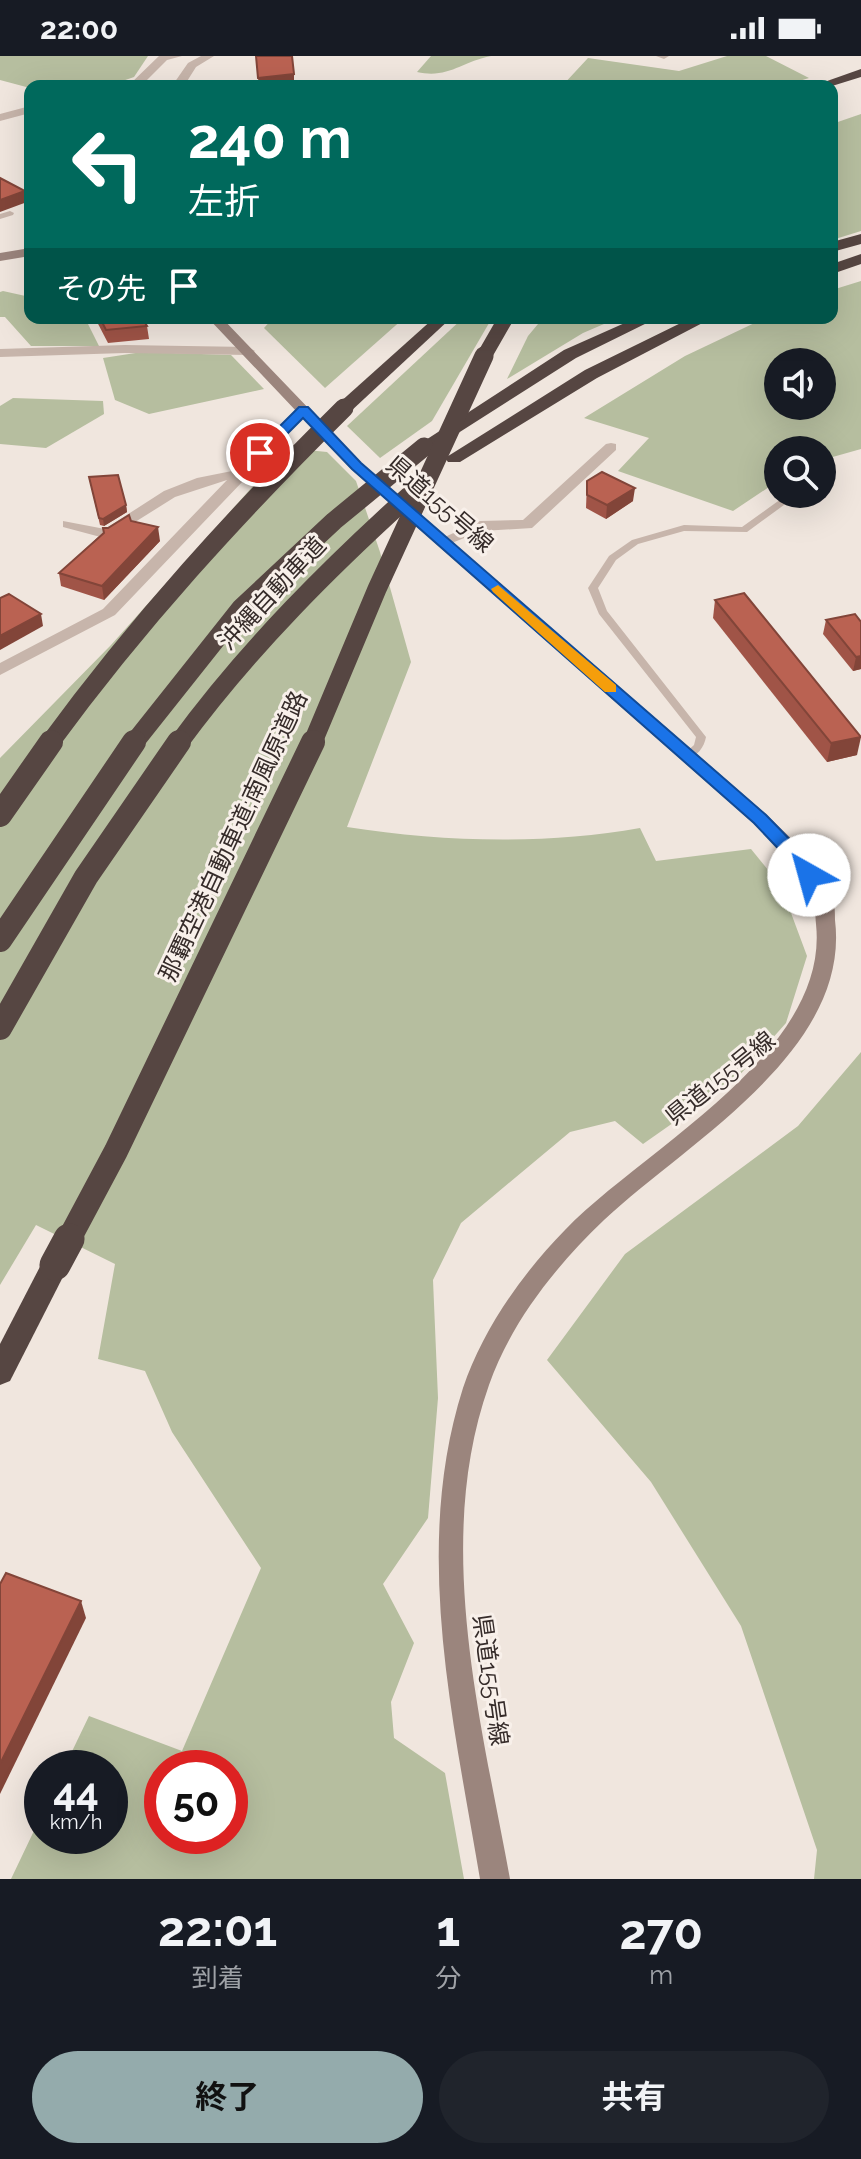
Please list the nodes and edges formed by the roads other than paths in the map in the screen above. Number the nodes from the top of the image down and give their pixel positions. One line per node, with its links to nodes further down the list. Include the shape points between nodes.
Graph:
1 (177, 56): 4 (street, via 164,57)
2 (209, 56): 5 (street, via 192,65)
3 (861, 73): 6 (highway)
4 (140, 80)
5 (182, 80)
6 (838, 80)
7 (861, 88): 8 (highway)
8 (838, 95)
9 (24, 111): 10 (street)
10 (0, 118)
11 (10, 213): 12 (lane)
12 (0, 217)
13 (861, 239): 14 (highway)
14 (838, 245)
15 (24, 253): 16 (main road)
16 (0, 257)
17 (861, 259): 18 (highway)
18 (838, 267)
19 (221, 324): 24 (main road, 県道155号線)
20 (436, 324): 34 (highway, bridge, via 344,408 205,550 32,767)
21 (502, 324): 37 (highway, 那覇空港自動車道;南風原道路, bridge, via 475,371 313,743 116,1151)
22 (636, 324): 35 (highway, 沖縄自動車道, bridge, via 570,354 424,447 241,608 95,796)
23 (692, 324): 36 (highway, 沖縄自動車道, bridge, via 591,374 454,458 366,532 256,644 187,729 71,899)
24 (248, 351): 25 (street); 26 (main road, 県道155号線)
25 (0, 353)
26 (303, 410): 28 (street); 31 (main road, 県道155号線, via 356,466)
27 (611, 447): 31 (street, via 527,525 480,526)
28 (239, 474): 30 (street, via 193,483 158,498 108,534); 32 (street, via 131,594 109,612)
29 (775, 508): 33 (lane, via 744,530 684,528 635,542 612,558 593,588 602,612 701,737)
30 (68, 524)
31 (444, 541): 33 (main road, 県道155号線)
32 (0, 670)
33 (688, 755): 38 (main road, 県道155号線, via 794,854 823,896 837,936 836,978 826,1009 786,1062 618,1194 536,1277 501,1330 476,1387 457,1453 451,1573)
34 (0, 815)
35 (0, 940)
36 (0, 1028)
37 (0, 1372)
38 (495, 1879)

